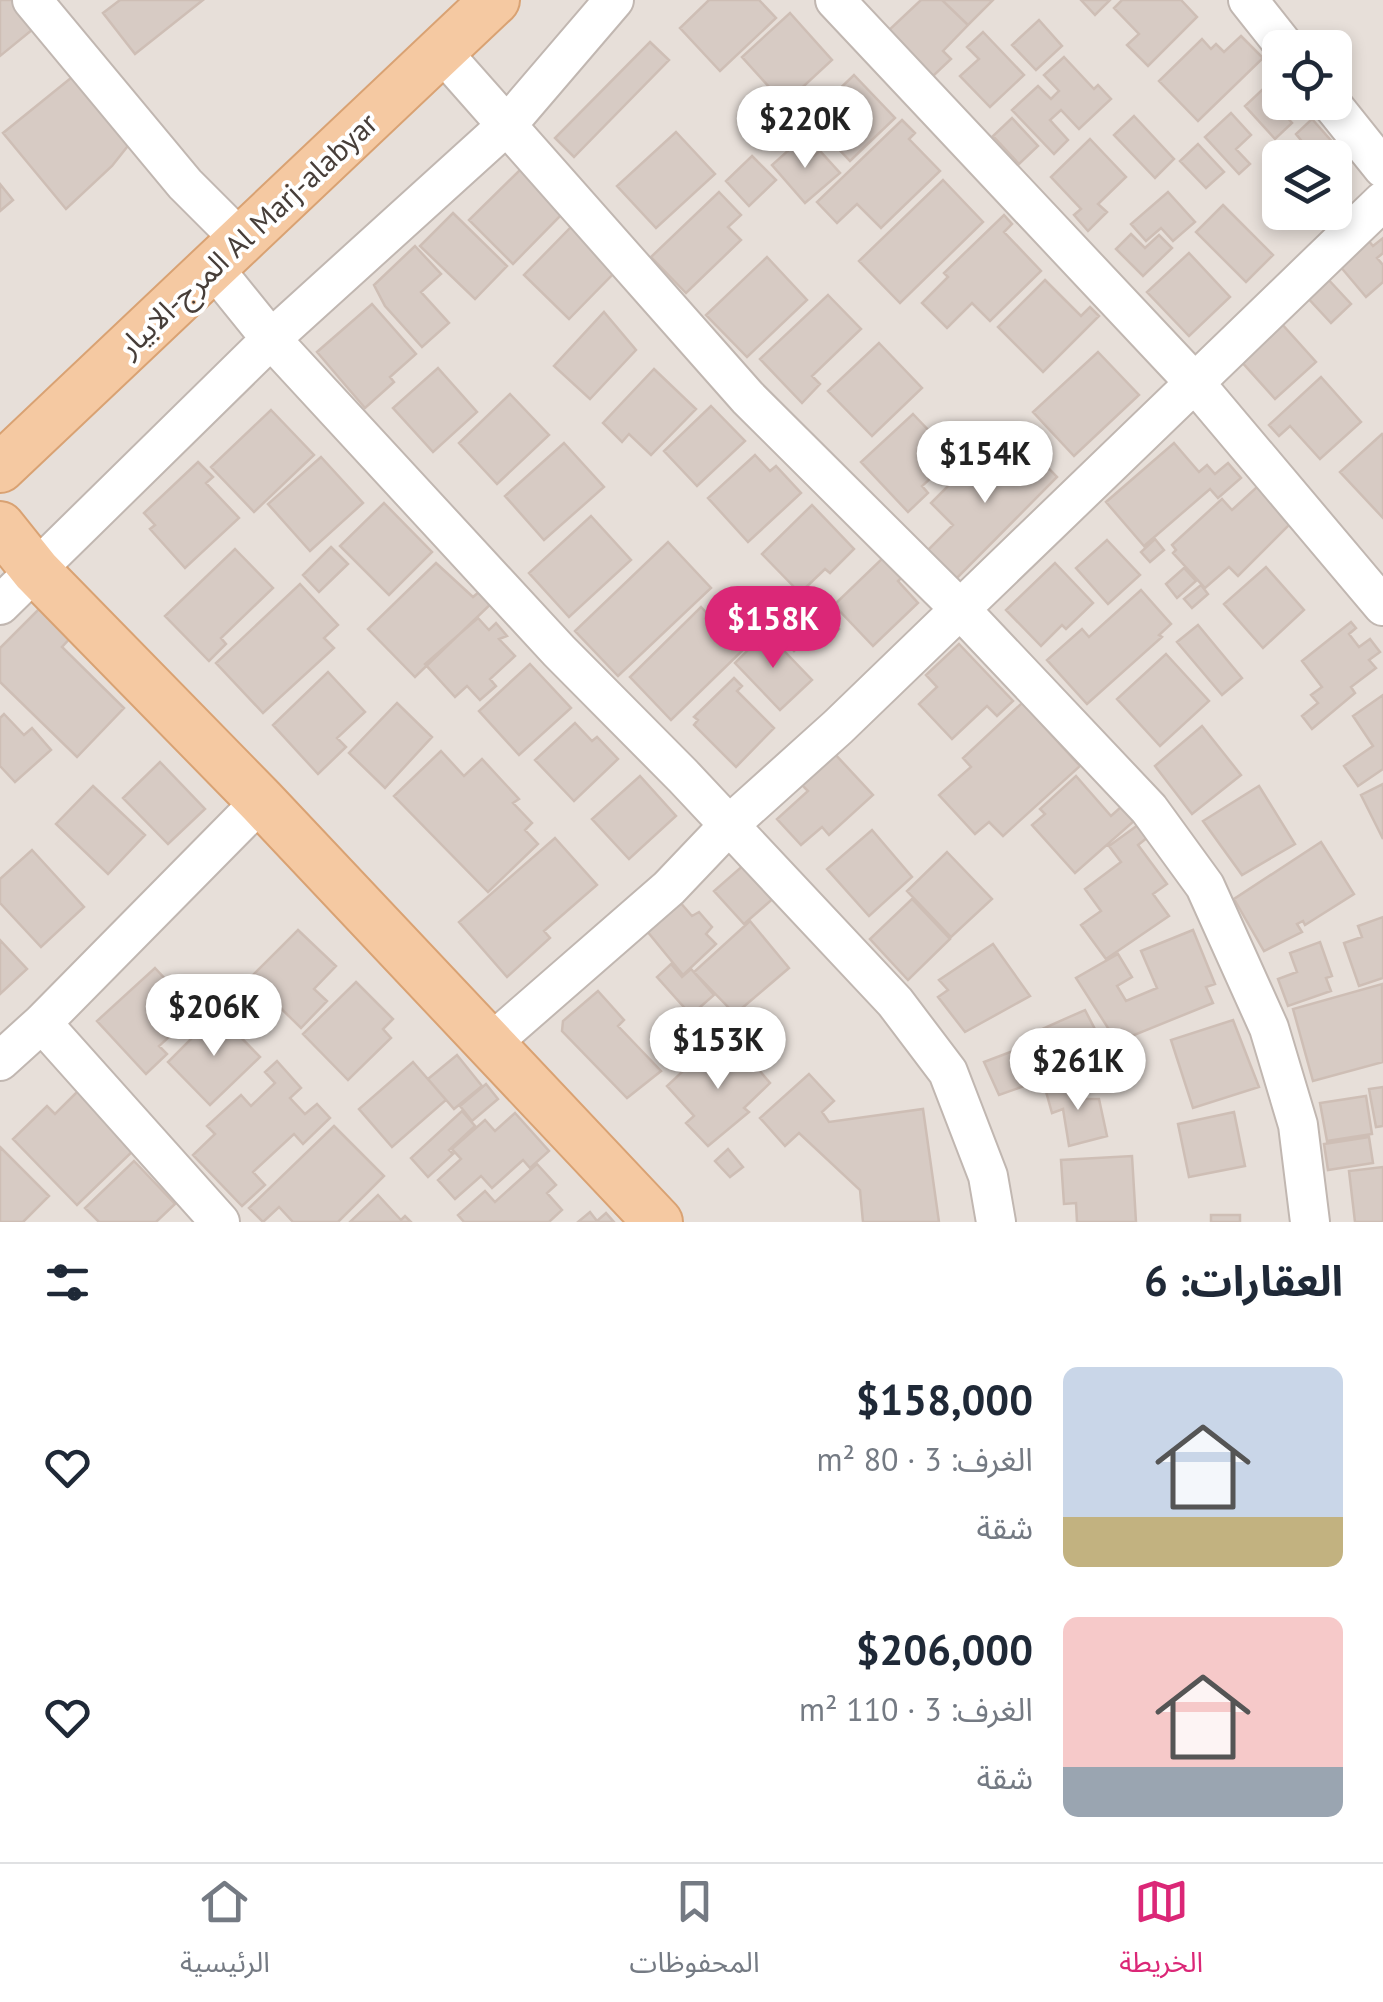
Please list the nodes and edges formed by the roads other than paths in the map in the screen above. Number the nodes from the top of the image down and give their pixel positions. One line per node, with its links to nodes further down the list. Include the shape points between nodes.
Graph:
1 (32, 0): 12 (street, via 185,184)
2 (495, 0): 7 (main road, المرج-الابيار Al Marj-alabyar)
3 (614, 0): 9 (street)
4 (836, 0): 14 (street)
5 (1248, 0): 6 (street)
6 (1272, 30)
7 (441, 51): 9 (street); 12 (main road, المرج-الابيار Al Marj-alabyar)
8 (1344, 120): 10 (street)
9 (507, 125): 13 (street); 20 (street, via 748,398)
10 (1383, 168)
11 (1383, 200): 14 (street)
12 (226, 253): 13 (street); 15 (main road, المرج-الابيار Al Marj-alabyar)
13 (271, 339): 17 (street); 22 (street, via 558,652)
14 (1194, 382): 19 (street); 20 (street)
15 (0, 468)
16 (0, 526): 17 (main road)
17 (36, 572): 18 (street); 21 (main road)
18 (0, 605)
19 (1383, 606)
20 (960, 608): 22 (street); 29 (street, via 1148,809 1205,886 1269,1028 1298,1125)
21 (260, 801): 23 (street); 24 (main road)
22 (729, 825): 24 (street, via 668,888); 28 (street, via 895,1002 948,1072 988,1176)
23 (42, 1024): 25 (street); 26 (street)
24 (490, 1044): 27 (main road)
25 (0, 1061)
26 (220, 1222)
27 (658, 1222)
28 (996, 1222)
29 (1310, 1222)

